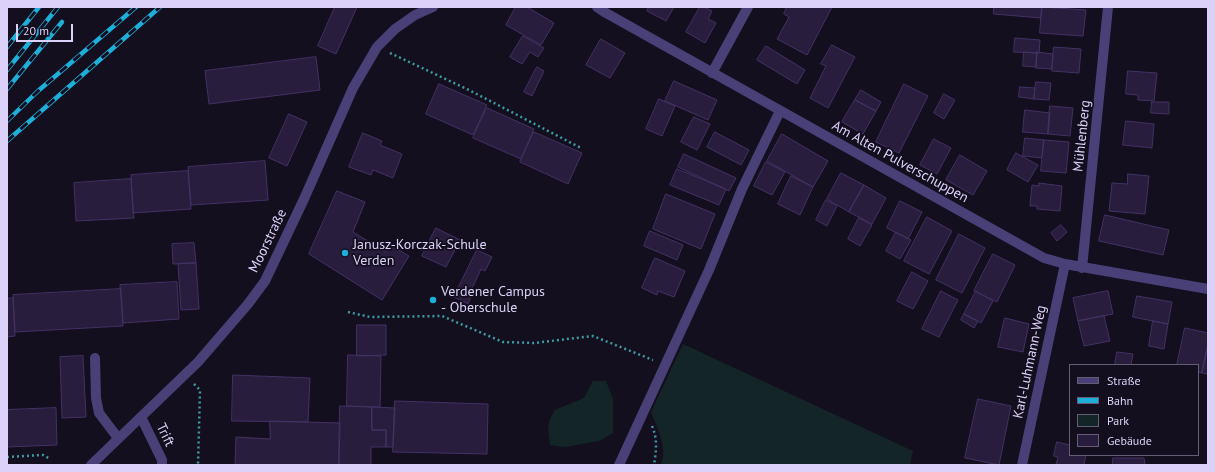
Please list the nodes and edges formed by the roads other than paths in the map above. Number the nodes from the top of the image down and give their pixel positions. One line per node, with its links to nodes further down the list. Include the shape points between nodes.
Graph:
1 (432, 7): 11 (street, Moorstraße, via 415,15 377,47 353,88 265,281 198,362)
2 (597, 7): 5 (street, Am Alten Pulverschuppen)
3 (748, 7): 5 (street)
4 (1108, 7): 8 (street, Mühlenberg)
5 (712, 73): 6 (street, Am Alten Pulverschuppen)
6 (780, 111): 7 (street, Am Alten Pulverschuppen, via 1044,258); 15 (street, via 742,189 666,365)
7 (1065, 264): 8 (street, Am Alten Pulverschuppen); 16 (street, Karl-Luhmann-Weg)
8 (1082, 268): 9 (street, Am Alten Pulverschuppen)
9 (1208, 289)
10 (95, 358): 12 (street, via 99,413)
11 (141, 417): 12 (street, Moorstraße); 14 (street, Trift, via 162,460)
12 (118, 438): 13 (street, Moorstraße)
13 (91, 465)
14 (162, 465)
15 (619, 465)
16 (1022, 465)

